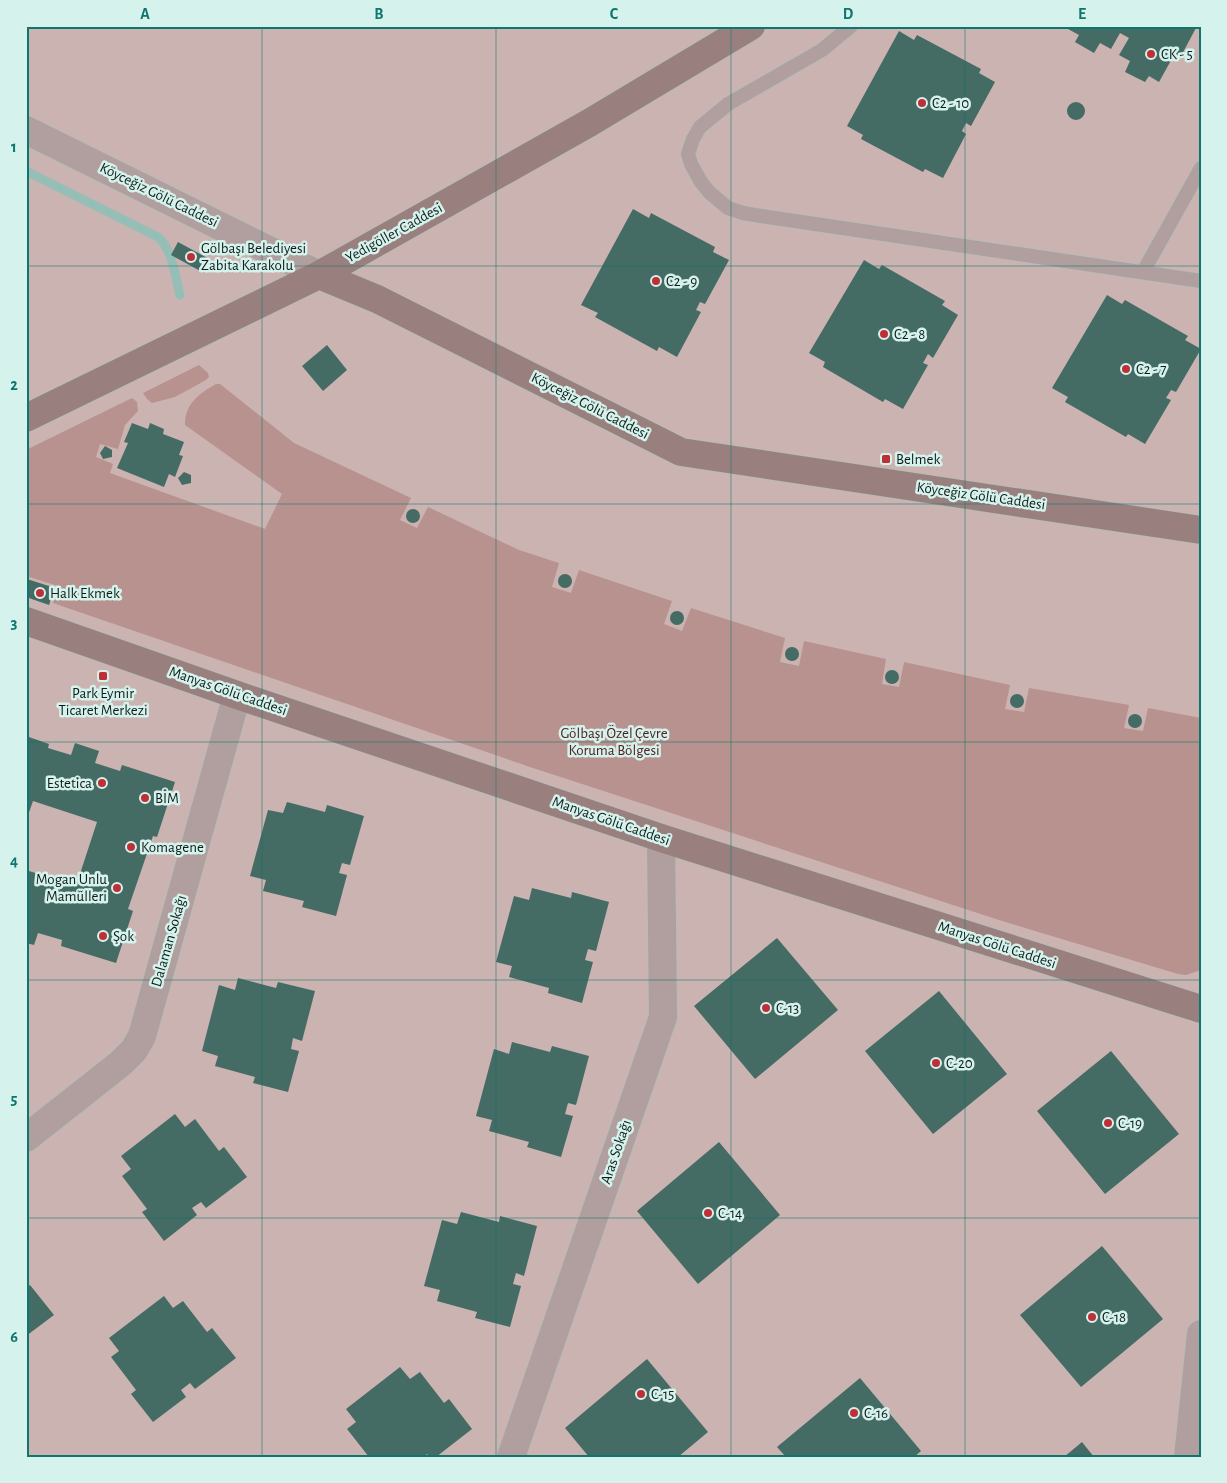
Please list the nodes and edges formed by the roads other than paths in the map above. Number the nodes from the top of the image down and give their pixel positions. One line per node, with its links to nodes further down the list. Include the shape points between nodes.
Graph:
1 (751, 26): 6 (street, Yedigöller Caddesi, via 589,124)
2 (851, 26): 5 (lane, via 822,50 728,104 700,127 688,154 701,182 719,202 743,213)
3 (26, 130): 6 (street, Köyceğiz Gölü Caddesi)
4 (1201, 168): 5 (lane)
5 (1143, 272): 7 (lane)
6 (320, 275): 8 (street, Yedigöller Caddesi); 9 (street, Köyceğiz Gölü Caddesi, via 377,299 681,452)
7 (1201, 281)
8 (26, 418)
9 (1201, 530)
10 (26, 621): 11 (street, Manyas Gölü Caddesi)
11 (237, 695): 12 (street, Manyas Gölü Caddesi); 14 (street, Dalaman Sokağı, via 142,1036 121,1063)
12 (661, 838): 13 (street, Manyas Gölü Caddesi); 16 (street, Aras Sokağı, via 663,1017)
13 (1201, 1009)
14 (26, 1138)
15 (1201, 1334): 17 (street)
16 (511, 1457)
17 (1188, 1457)

